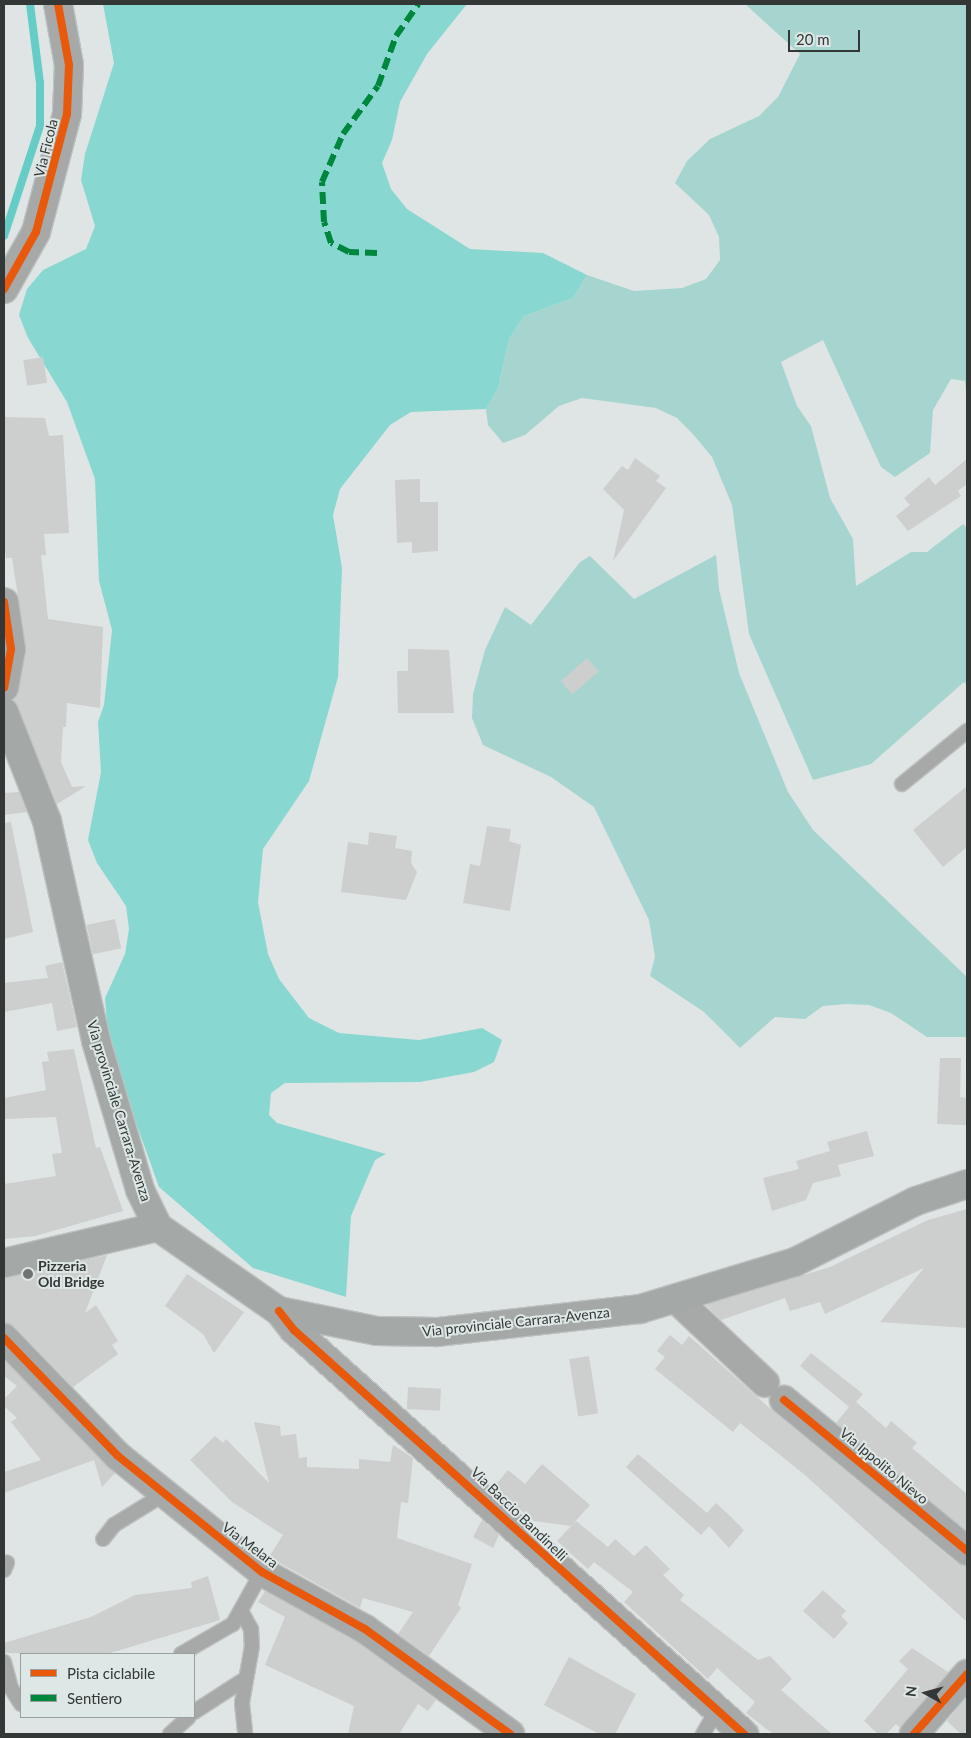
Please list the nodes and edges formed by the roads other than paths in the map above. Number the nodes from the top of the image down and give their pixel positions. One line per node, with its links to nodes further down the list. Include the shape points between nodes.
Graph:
1 (58, 4): 2 (street, Via Ficola, via 69,65 68,114 36,232)
2 (4, 289)
3 (4, 602): 4 (street, via 11,649)
4 (4, 686)
5 (4, 712): 9 (main road, Via provinciale Carrara-Avenza, via 47,821 96,1041 140,1190)
6 (967, 731): 7 (lane)
7 (902, 784)
8 (967, 1184): 11 (main road, Via provinciale Carrara-Avenza, via 916,1202 795,1262)
9 (158, 1227): 10 (main road); 12 (main road, Via provinciale Carrara-Avenza)
10 (4, 1263)
11 (676, 1299): 12 (main road, Via provinciale Carrara-Avenza, via 640,1309 437,1332 377,1331); 16 (street, Via Ippolito Nievo, via 775,1392)
12 (279, 1311): 24 (street, Via Baccio Bandinelli, via 294,1330)
13 (4, 1338): 14 (street, Via Melara, via 118,1456)
14 (166, 1493): 15 (lane, via 114,1525); 17 (street, Via Melara)
15 (103, 1539)
16 (967, 1551)
17 (262, 1572): 18 (lane); 29 (street, Via Melara, via 365,1629)
18 (241, 1611): 19 (lane, via 233,1624); 22 (lane, via 251,1629)
19 (183, 1653)
20 (4, 1662): 23 (lane, via 11,1688)
21 (967, 1674): 32 (street)
22 (245, 1678): 25 (lane); 28 (lane)
23 (20, 1702)
24 (716, 1710): 30 (lane); 31 (street, Via Baccio Bandinelli)
25 (195, 1711)
26 (188, 1718): 27 (lane)
27 (170, 1734)
28 (245, 1734)
29 (510, 1734)
30 (703, 1734)
31 (744, 1734)
32 (914, 1734)

